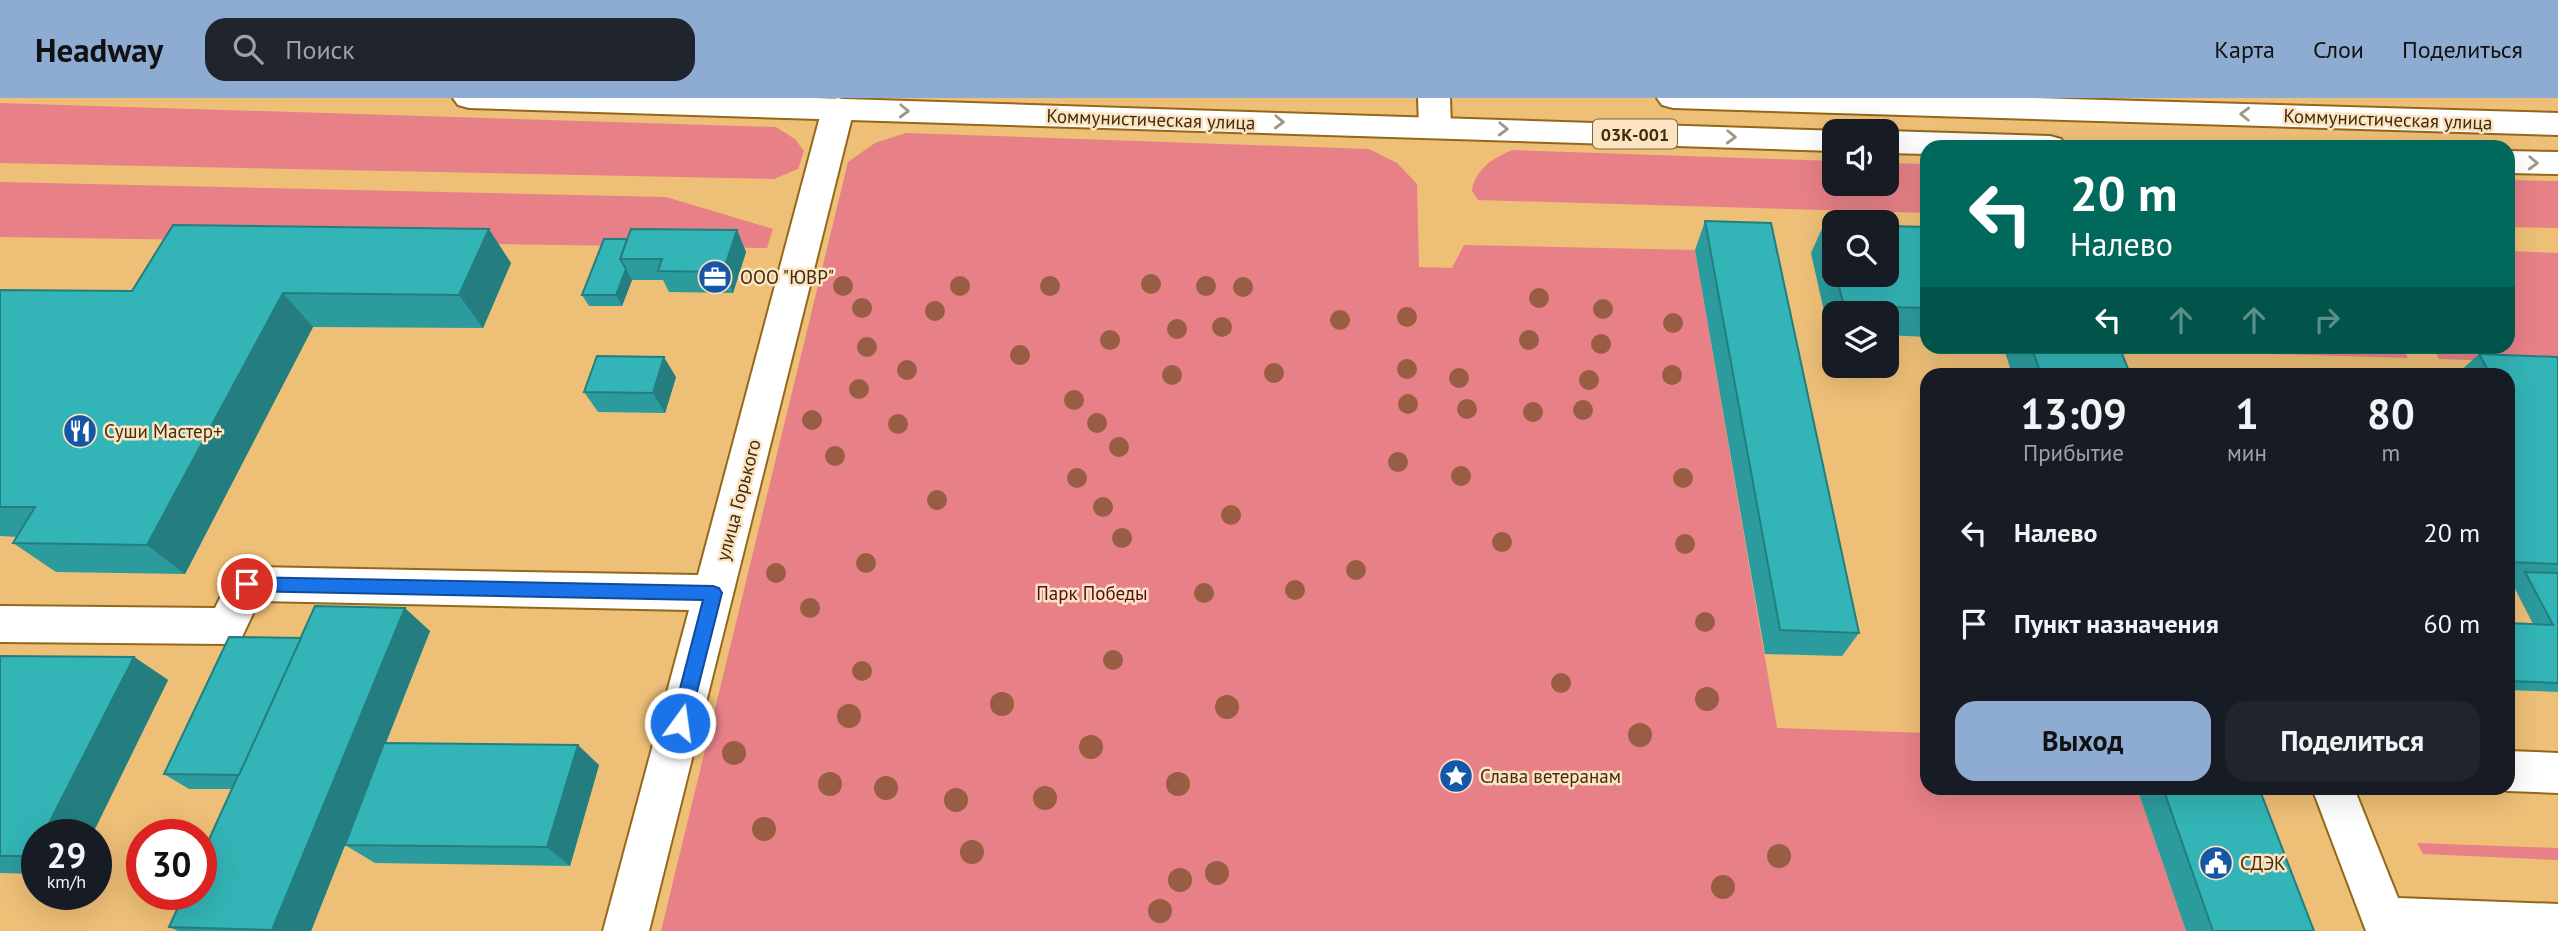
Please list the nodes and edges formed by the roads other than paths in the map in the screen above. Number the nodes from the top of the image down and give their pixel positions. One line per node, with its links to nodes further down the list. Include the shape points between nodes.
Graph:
1 (469, 98): 3 (main road, Коммунистическая улица / 03К-001)
2 (1673, 98): 5 (main road, Коммунистическая улица / 03К-001, one-way to 2)
3 (838, 109): 4 (main road, Коммунистическая улица / 03К-001, one-way to 4); 11 (main road, улица Горького)
4 (1434, 113): 6 (main road, Коммунистическая улица / 03К-001, one-way to 6)
5 (2558, 124)
6 (1822, 139)
7 (1899, 142): 8 (main road)
8 (1920, 143)
9 (2515, 162): 10 (main road, one-way to 10)
10 (2558, 163)
11 (713, 593): 12 (main road, via 247,584 227,626); 17 (main road, улица Горького)
12 (0, 624)
13 (2515, 771): 14 (main road)
14 (2558, 773)
15 (2336, 795): 16 (main road, via 2384,920)
16 (2558, 927)
17 (626, 931)

